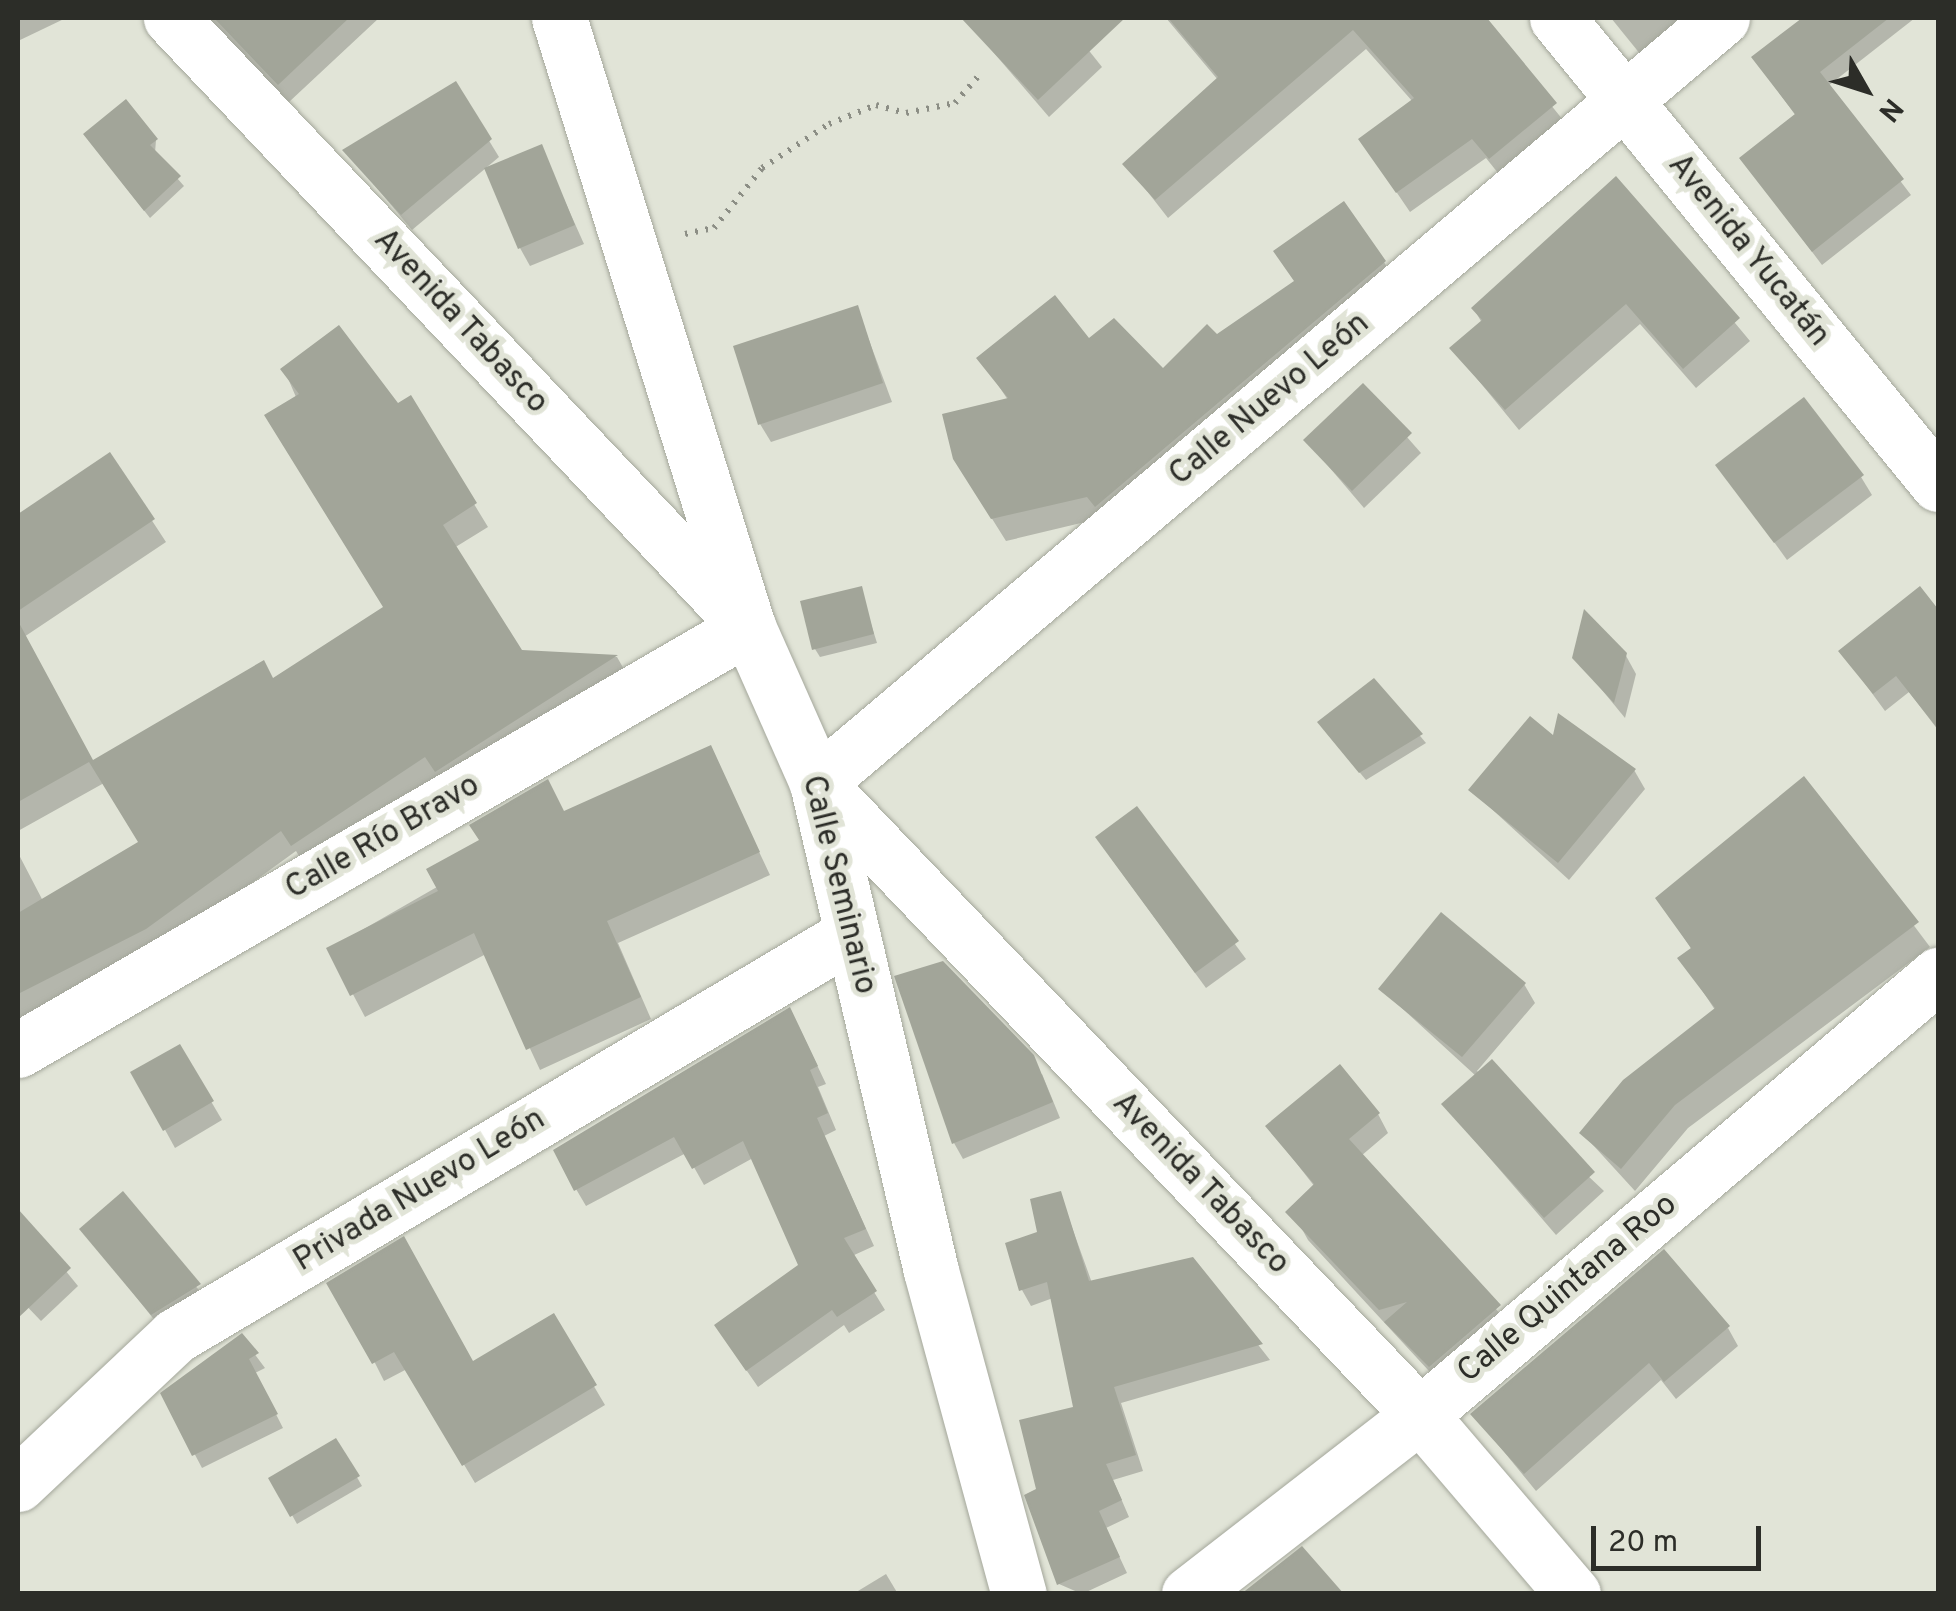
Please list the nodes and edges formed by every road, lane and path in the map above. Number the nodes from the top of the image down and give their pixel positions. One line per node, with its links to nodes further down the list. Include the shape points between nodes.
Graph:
1 (171, 18): 9 (street, Avenida Tabasco)
2 (559, 18): 7 (street, Calle Seminario)
3 (1557, 18): 6 (street, Avenida Yucatán)
4 (1722, 18): 6 (street, Calle Nuevo León)
5 (978, 77): 7 (path, via 955,103 906,113 876,106 829,124 762,168 714,228)
6 (1624, 100): 8 (street, Avenida Yucatán); 10 (street, Calle Nuevo León)
7 (631, 245): 9 (street, Calle Seminario)
8 (1938, 484)
9 (748, 627): 10 (street, Calle Seminario); 13 (street, Calle Río Bravo)
10 (818, 782): 11 (street, Calle Seminario); 14 (street, Avenida Tabasco)
11 (850, 935): 15 (street, Privada Nuevo León, via 175,1336); 16 (street, Calle Seminario)
12 (1938, 975): 14 (street, Calle Quintana Roo)
13 (18, 1050)
14 (1420, 1415): 17 (street, Calle Quintana Roo); 18 (street, Avenida Tabasco)
15 (18, 1484)
16 (1019, 1594)
17 (1189, 1594)
18 (1573, 1594)

